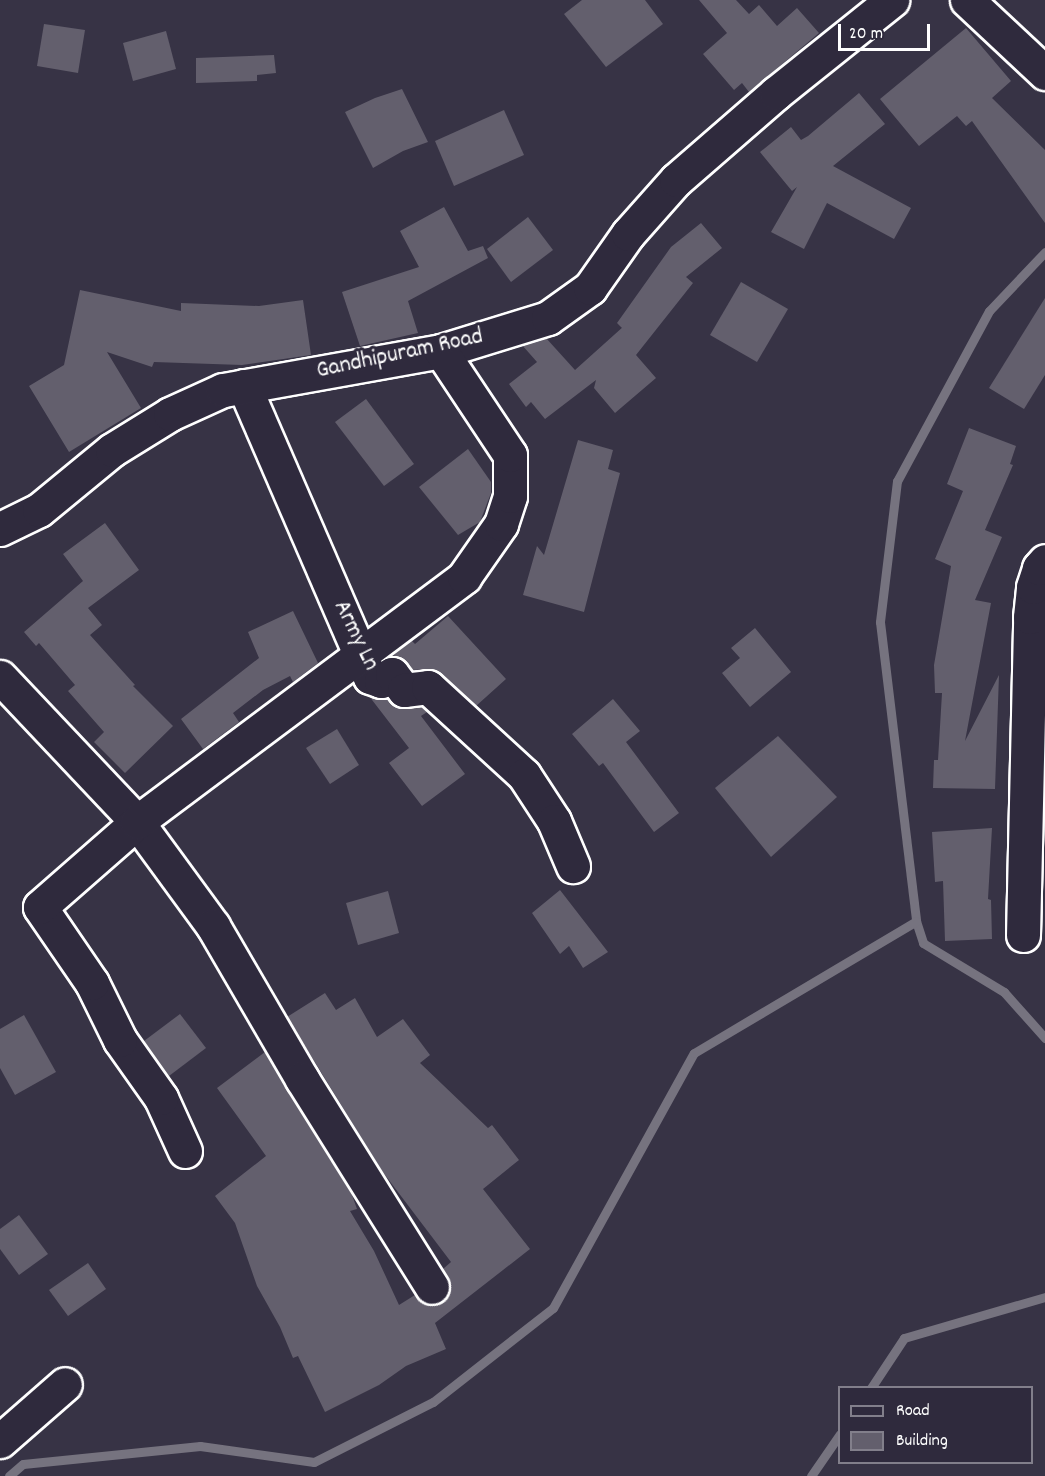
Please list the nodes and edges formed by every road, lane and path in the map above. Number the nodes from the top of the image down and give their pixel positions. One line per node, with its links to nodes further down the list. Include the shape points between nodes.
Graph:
1 (892, 0): 4 (street, Gandhipuram Road, via 676,180 628,234 590,288 548,318)
2 (967, 0): 3 (street)
3 (1045, 73)
4 (441, 351): 5 (street, Gandhipuram Road); 8 (street, via 510,455 510,496 501,524 464,578)
5 (244, 386): 6 (street, Gandhipuram Road, via 223,390 170,414 112,450 39,510); 8 (street, Army Ln)
6 (0, 529)
7 (1045, 561): 12 (street, via 1033,587 1030,617)
8 (363, 656): 10 (street); 11 (street, Army Ln, via 370,677 381,681 392,674 404,690 428,687 524,775 554,821)
9 (0, 677): 10 (street)
10 (136, 822): 13 (street, via 40,907 92,983 120,1040 161,1098); 14 (street, via 213,926 302,1079)
11 (573, 866)
12 (1023, 935)
13 (185, 1151)
14 (432, 1287)
15 (65, 1384): 16 (street)
16 (0, 1441)

